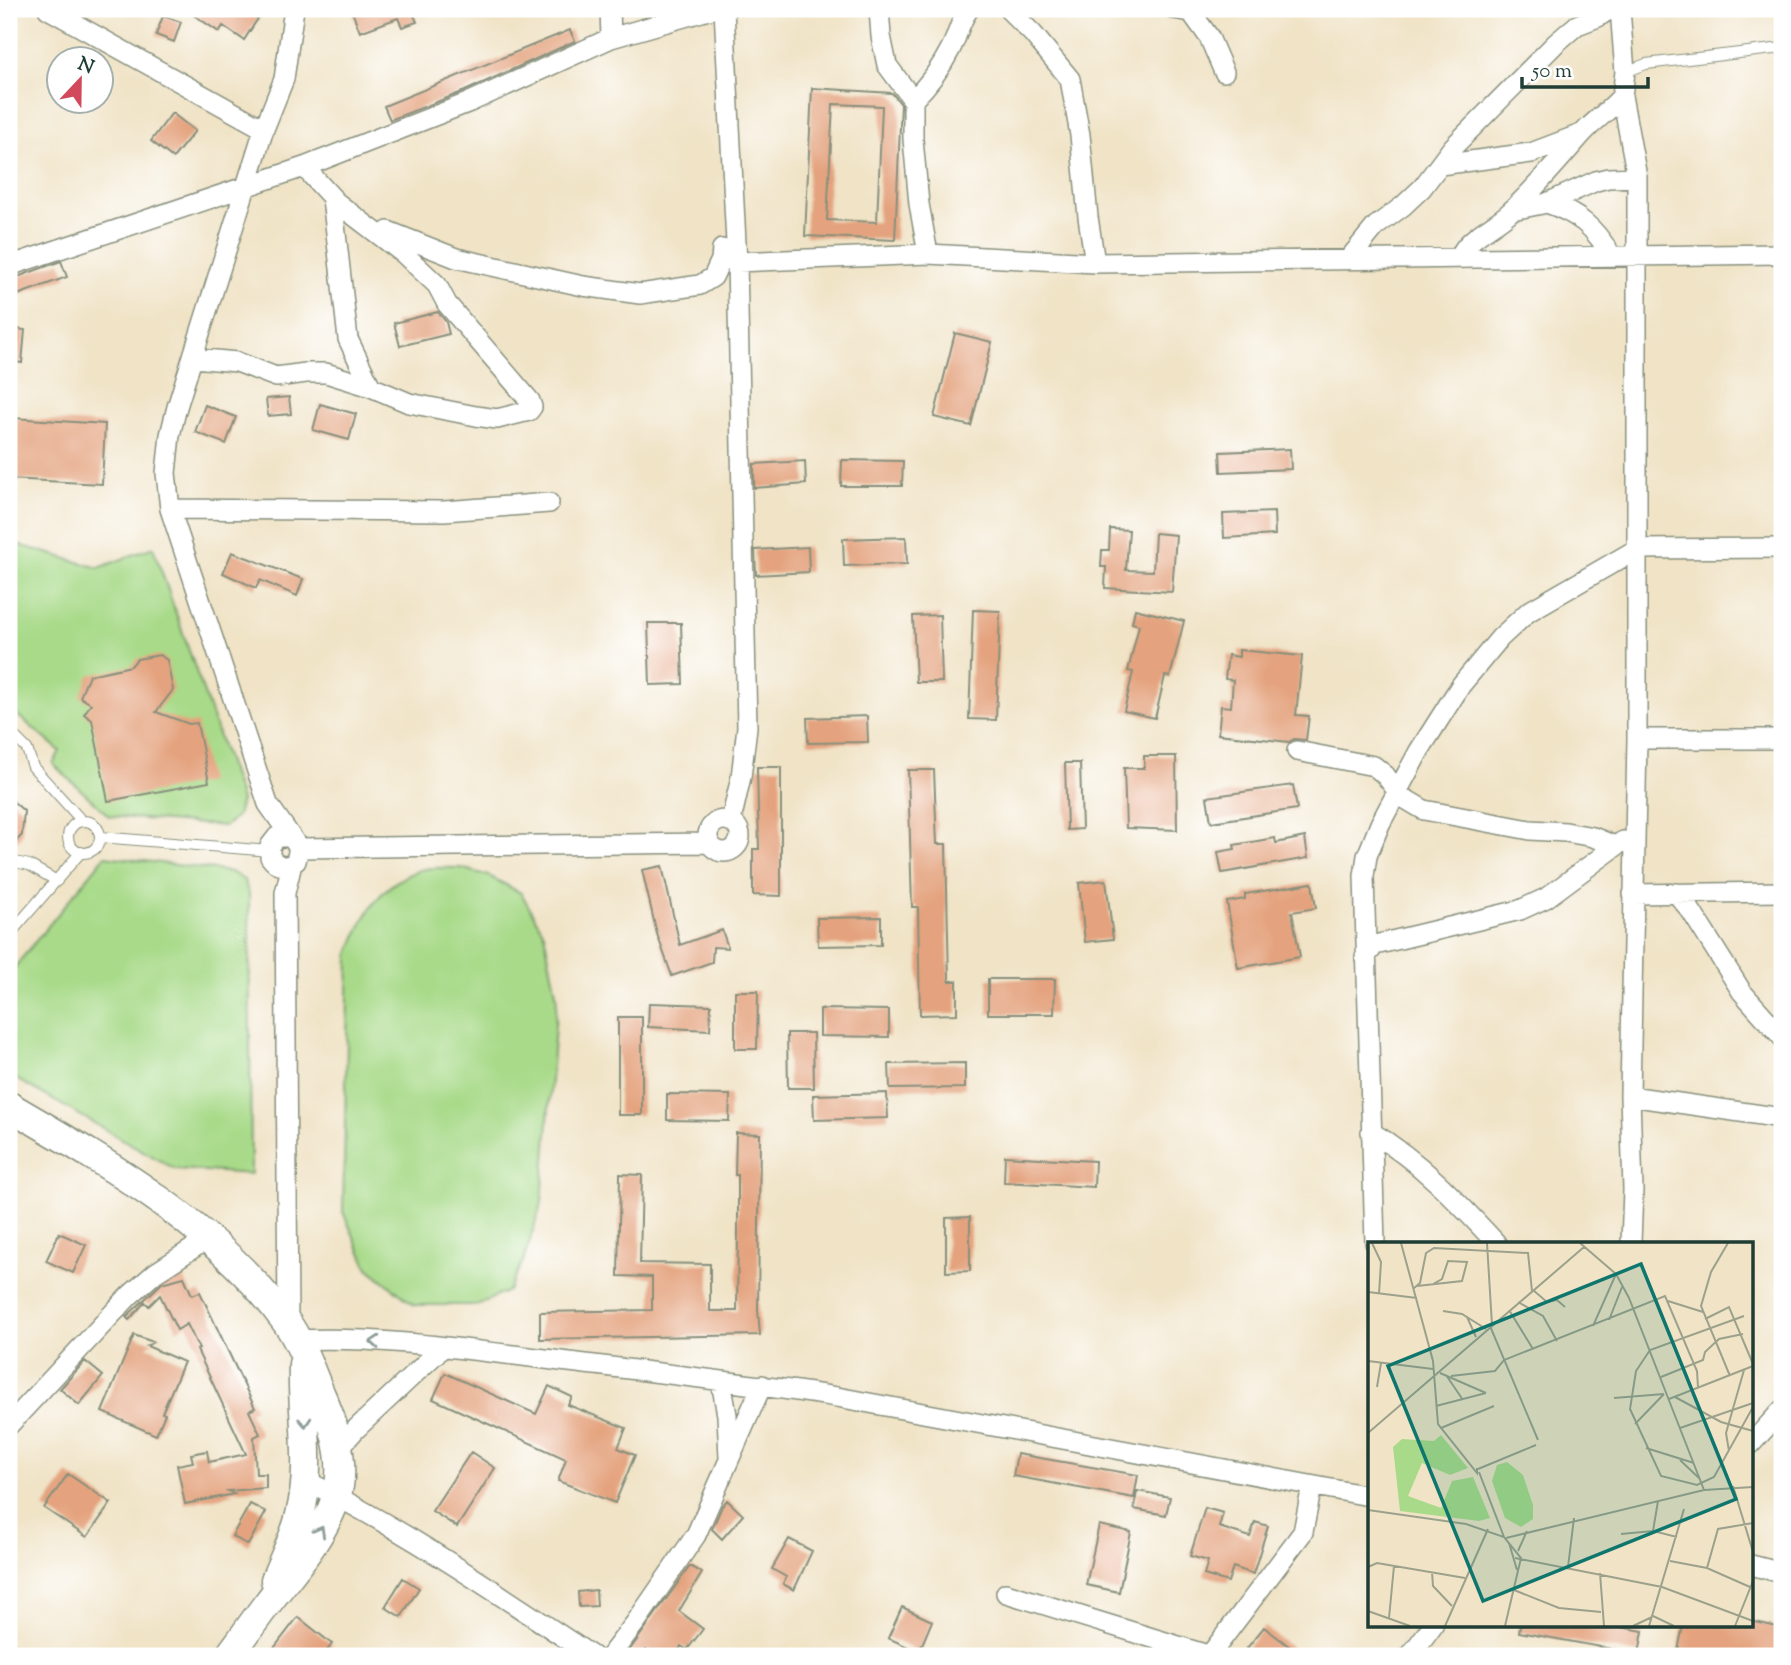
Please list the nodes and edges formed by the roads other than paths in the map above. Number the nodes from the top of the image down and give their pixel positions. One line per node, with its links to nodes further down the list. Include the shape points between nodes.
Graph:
1 (48, 9): 19 (street)
2 (294, 9): 19 (street, via 284,79)
3 (610, 9): 13 (street)
4 (712, 9): 12 (street)
5 (724, 9): 35 (street)
6 (879, 9): 18 (street, via 887,65)
7 (969, 9): 18 (street, via 934,79)
8 (1008, 9): 36 (street, via 1070,79)
9 (1173, 9): 15 (street, via 1191,12 1209,37)
10 (1610, 9): 21 (street, via 1577,24 1556,43)
11 (1620, 9): 16 (street)
12 (690, 12): 13 (street)
13 (611, 38): 22 (street, via 470,103)
14 (1782, 48): 16 (lane, via 1646,64)
15 (1224, 72)
16 (1625, 72): 17 (street)
17 (1622, 96): 20 (street); 23 (street)
18 (913, 100): 29 (street, via 919,204)
19 (264, 129): 24 (street)
20 (1583, 133): 21 (street, via 1531,153); 27 (street)
21 (1440, 165): 34 (street, via 1422,188 1376,226)
22 (304, 167): 24 (street); 25 (street)
23 (1637, 177): 26 (street, via 1596,181); 32 (street)
24 (248, 185): 37 (street); 38 (street)
25 (332, 198): 28 (street); 39 (street, via 348,339)
26 (1547, 203): 27 (street); 31 (street, via 1588,223)
27 (1512, 210): 33 (street, via 1473,238)
28 (358, 216): 35 (street, via 456,257 640,294 700,285 713,277 723,249); 39 (street, via 437,285 452,311 532,407 498,419 410,403)
29 (928, 254): 35 (street); 36 (street)
30 (1782, 254): 32 (street)
31 (1611, 255): 32 (street); 33 (street)
32 (1636, 255): 43 (street)
33 (1459, 258): 34 (street)
34 (1348, 260): 36 (street)
35 (737, 262): 53 (street, via 747,727 731,821 740,832 738,845 720,852 709,844)
36 (1095, 263)
37 (9, 266)
38 (194, 358): 39 (street, via 237,362 276,377 326,373); 41 (street, via 170,435 166,473)
39 (371, 387)
40 (549, 503): 41 (street, via 444,511)
41 (170, 509): 53 (street)
42 (1782, 548): 43 (street)
43 (1637, 549): 45 (street); 48 (street, via 1528,612 1500,638 1461,685)
44 (9, 731): 49 (lane, via 27,749 33,767)
45 (1637, 739): 46 (street); 50 (street)
46 (1782, 739)
47 (1297, 751): 48 (street, via 1374,766)
48 (1398, 790): 52 (street, via 1424,810 1593,837); 61 (street, via 1367,856)
49 (82, 821): 51 (lane, via 94,825); 54 (lane, via 75,823 68,836 69,844)
50 (1634, 832): 52 (street); 59 (street)
51 (100, 837): 53 (lane); 54 (lane, via 94,849)
52 (1615, 846): 61 (street, via 1546,898 1520,910 1375,945)
53 (282, 851): 71 (street)
54 (81, 852): 56 (lane)
55 (9, 868): 56 (lane, via 15,862 29,864)
56 (57, 881): 60 (lane)
57 (1782, 892): 58 (street)
58 (1676, 893): 59 (street); 62 (street, via 1742,992)
59 (1633, 894): 63 (street)
60 (9, 935)
61 (1365, 957): 66 (street)
62 (1782, 1037)
63 (1630, 1096): 65 (street); 70 (street)
64 (9, 1106): 67 (street, via 134,1183)
65 (1782, 1118)
66 (1371, 1132): 68 (street); 69 (street, via 1399,1149 1456,1199)
67 (209, 1238): 71 (street); 76 (street, via 155,1273 128,1297)
68 (1375, 1242)
69 (1495, 1242)
70 (1631, 1242)
71 (296, 1339): 72 (street, one-way to 71); 78 (street); 80 (street, one-way to 80, via 306,1424)
72 (443, 1347): 73 (street); 78 (street)
73 (721, 1381): 74 (street); 79 (street)
74 (762, 1385): 79 (street); 81 (street)
75 (1782, 1410): 77 (street)
76 (9, 1425)
77 (1752, 1443)
78 (339, 1448): 82 (street)
79 (729, 1461): 91 (street, via 696,1535)
80 (305, 1480): 82 (street); 87 (street, via 300,1516)
81 (1312, 1486): 83 (street); 92 (street, via 1303,1532)
82 (337, 1496): 87 (street, one-way to 82, via 311,1547); 90 (street)
83 (1368, 1496)
84 (1752, 1565): 85 (street)
85 (1782, 1573)
86 (1006, 1592): 92 (street)
87 (265, 1606): 89 (street)
88 (1432, 1626): 93 (street)
89 (229, 1656)
90 (592, 1656)
91 (610, 1656)
92 (1211, 1656)
93 (1410, 1656)

